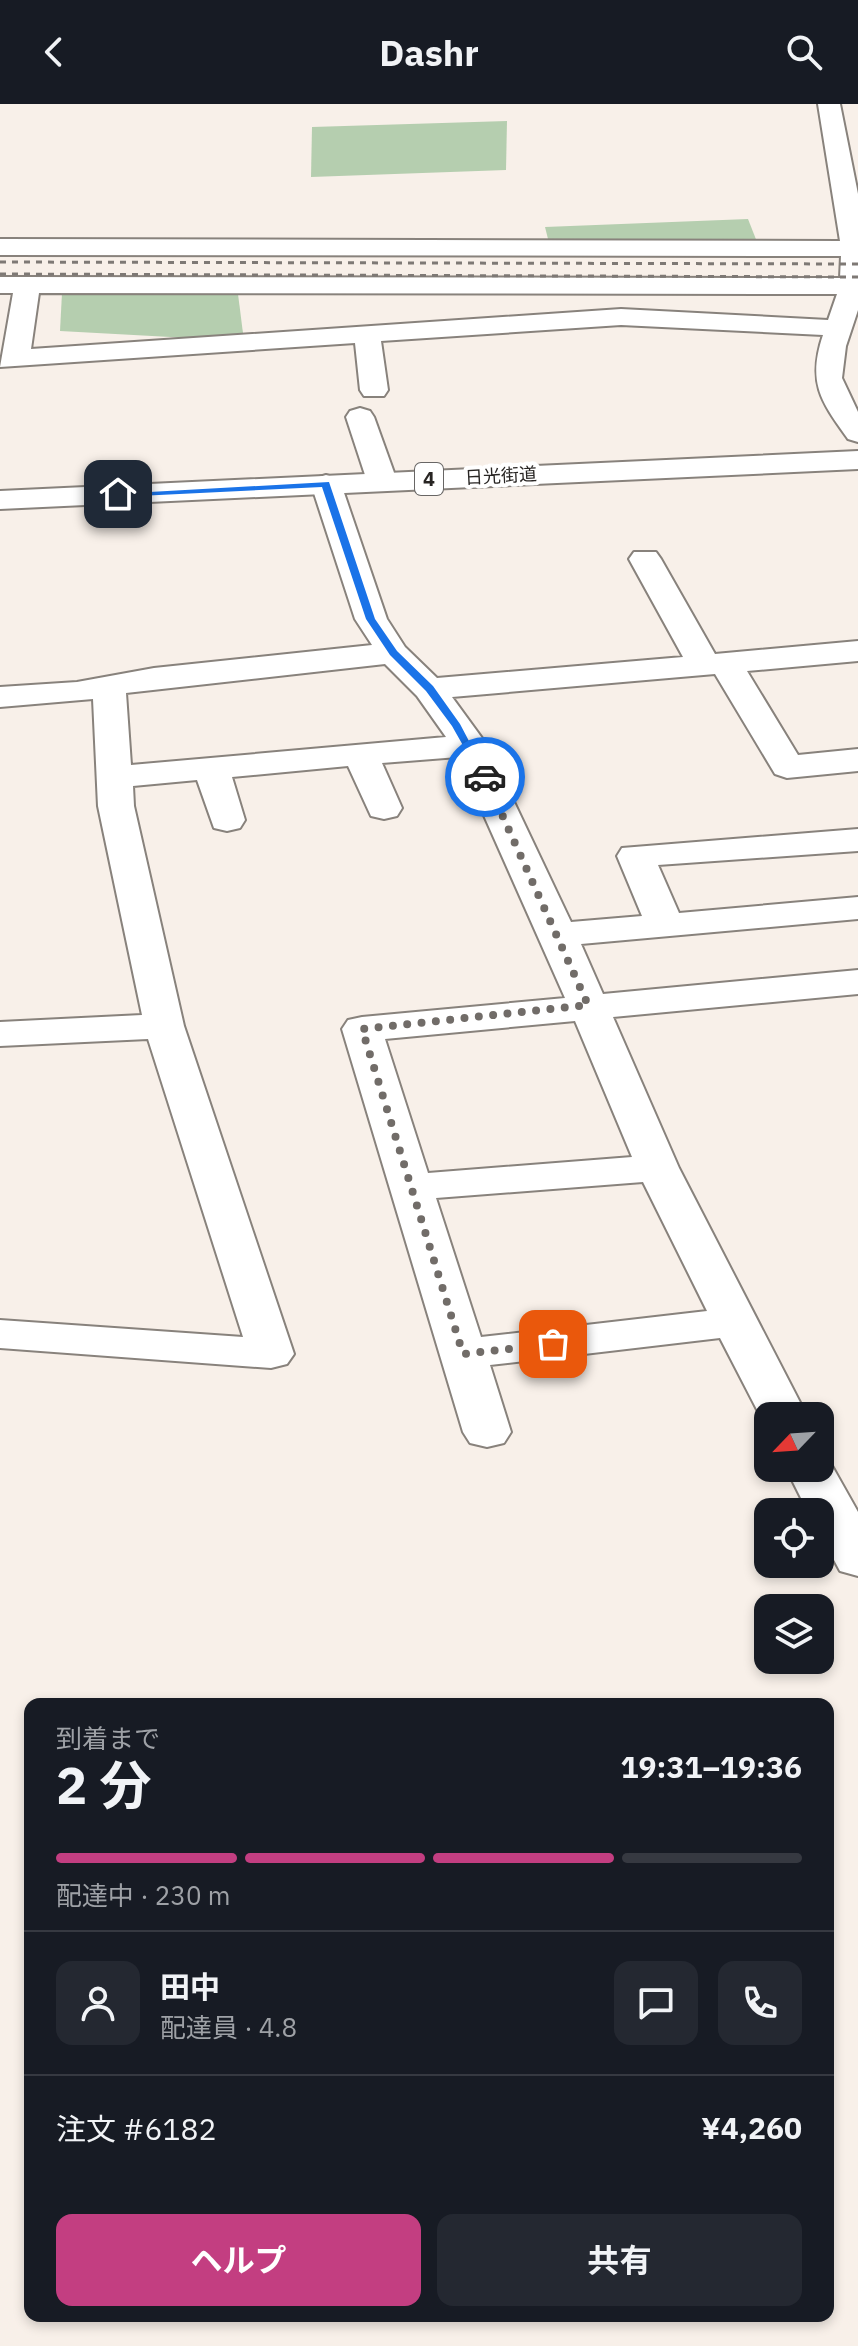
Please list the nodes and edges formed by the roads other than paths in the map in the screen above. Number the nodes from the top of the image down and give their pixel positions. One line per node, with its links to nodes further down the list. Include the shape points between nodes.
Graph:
1 (829, 104): 3 (main road)
2 (0, 247): 3 (main road)
3 (855, 249): 6 (main road)
4 (0, 285): 5 (main road)
5 (27, 285): 6 (main road); 9 (main road)
6 (856, 286): 7 (main road)
7 (844, 332): 8 (main road, via 621,317); 12 (main road, via 829,381)
8 (367, 333): 9 (main road); 10 (main road)
9 (8, 359)
10 (374, 390)
11 (360, 417): 14 (main road)
12 (858, 433)
13 (858, 460): 14 (main road, 日光街道 / 4)
14 (382, 481): 15 (main road, 日光街道 / 4)
15 (326, 484): 16 (main road, 日光街道 / 4); 19 (main road, via 371,619)
16 (0, 500)
17 (645, 559): 20 (main road)
18 (858, 651): 20 (main road)
19 (393, 653): 21 (main road, via 154,678); 22 (main road)
20 (716, 665): 22 (main road); 26 (main road, via 787,767)
21 (109, 688): 23 (main road); 28 (main road)
22 (429, 689): 24 (main road)
23 (0, 697)
24 (470, 745): 25 (main road); 34 (main road)
25 (360, 753): 27 (main road); 29 (main road)
26 (858, 760)
27 (211, 767): 28 (main road); 30 (main road)
28 (115, 777): 37 (main road, via 116,806)
29 (384, 808)
30 (227, 820)
31 (858, 840): 33 (main road, via 635,856)
32 (858, 908): 33 (main road)
33 (665, 925): 34 (main road)
34 (558, 935): 36 (main road)
35 (858, 982): 36 (main road)
36 (588, 1005): 39 (main road); 40 (main road, via 362,1029)
37 (164, 1026): 38 (main road); 42 (main road, via 271,1354)
38 (0, 1034)
39 (658, 1168): 40 (main road); 41 (main road)
40 (411, 1187): 43 (main road)
41 (733, 1322): 43 (main road); 44 (main road)
42 (0, 1334)
43 (463, 1354): 45 (main road)
44 (776, 1402)
45 (487, 1432)
46 (817, 1482): 47 (main road)
47 (858, 1559)

